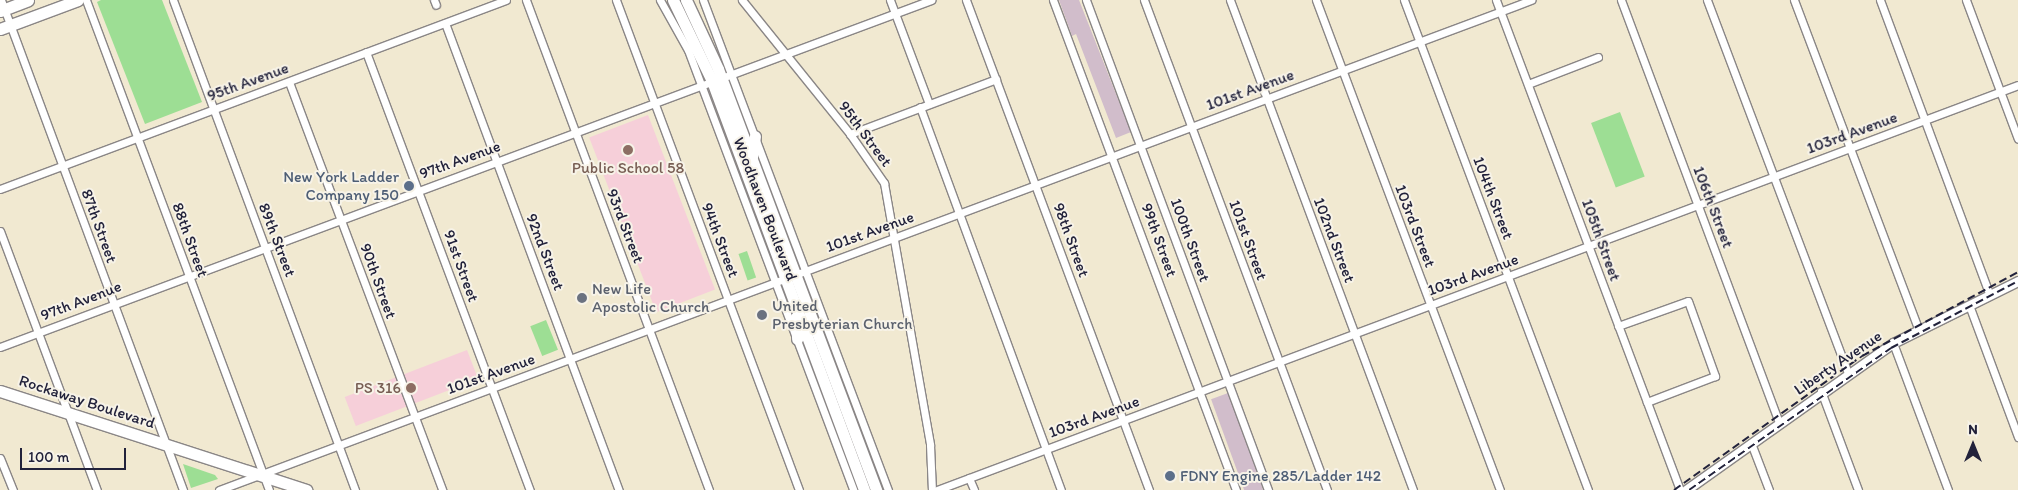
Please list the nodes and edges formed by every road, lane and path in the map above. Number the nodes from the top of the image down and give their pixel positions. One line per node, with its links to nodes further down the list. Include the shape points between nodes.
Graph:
1 (28, 0): 29 (main road)
2 (78, 0): 33 (main road)
3 (86, 0): 55 (street, 88th Street)
4 (173, 0): 49 (street, 89th Street)
5 (506, 0): 32 (street, 95th Avenue)
6 (526, 0): 52 (street, 93rd Street)
7 (616, 0): 46 (street, 94th Street)
8 (660, 0): 39 (street, Woodhaven Boulevard, via 686,44)
9 (674, 0): 39 (main road, Woodhaven Boulevard)
10 (686, 0): 39 (main road, Woodhaven Boulevard)
11 (703, 0): 39 (street, Woodhaven Boulevard)
12 (890, 0): 31 (street)
13 (931, 0): 31 (street, 97th Avenue)
14 (966, 0): 40 (street, 98th Street)
15 (1053, 0): 59 (street, 99th Street)
16 (1086, 0): 57 (street, 100th Street)
17 (1144, 0): 51 (street, 101st Street)
18 (1230, 0): 45 (street, 102nd Street)
19 (1316, 0): 38 (street, 103rd Street)
20 (1404, 0): 34 (street, 104th Street)
21 (1496, 0): 30 (street, 105th Street)
22 (1531, 0): 30 (street, 101st Avenue)
23 (1621, 0): 67 (street, 106th Street)
24 (1707, 0): 63 (street)
25 (1794, 0): 58 (street)
26 (1880, 0): 50 (street)
27 (1966, 0): 44 (street)
28 (745, 1): 36 (street, 95th Street)
29 (2, 7): 33 (street, 87th Street)
30 (1500, 11): 34 (street, 101st Avenue); 42 (street, 105th Street)
31 (895, 13): 36 (street, 97th Avenue); 47 (street)
32 (445, 23): 35 (street, 95th Avenue); 61 (street, 92nd Street)
33 (5, 27): 62 (street, 87th Street)
34 (1420, 41): 38 (street, 101st Avenue); 76 (street, 104th Street)
35 (366, 52): 41 (street, 95th Avenue); 66 (street, 91st Street)
36 (783, 54): 39 (street, 97th Avenue); 53 (street, 95th Street)
37 (1598, 57): 42 (street)
38 (1342, 70): 45 (street, 101st Avenue); 81 (street, 103rd Street)
39 (717, 79): 46 (street, 97th Avenue); 54 (street, Woodhaven Boulevard); 60 (main road, Woodhaven Boulevard); 75 (main road, Woodhaven Boulevard)
40 (996, 79): 47 (street); 64 (street, 98th Street)
41 (288, 82): 49 (street, 95th Avenue); 69 (street, 90th Street)
42 (1528, 84): 72 (street, 105th Street)
43 (2018, 86): 44 (street, 103rd Avenue)
44 (2000, 92): 50 (street, 103rd Avenue); 56 (street)
45 (1267, 99): 51 (street, 101st Avenue); 88 (street, 102nd Street)
46 (654, 103): 52 (street, 97th Avenue); 79 (street, 94th Street)
47 (929, 104): 48 (street)
48 (920, 107): 53 (street); 68 (street)
49 (213, 109): 55 (street, 95th Avenue); 73 (street, 89th Street)
50 (1925, 121): 58 (street, 103rd Avenue); 78 (street)
51 (1191, 127): 57 (street, 101st Avenue); 93 (street, 101st Street)
52 (575, 132): 61 (street, 97th Avenue); 86 (street, 93rd Street)
53 (850, 134): 71 (street, 95th Street, via 880,175)
54 (755, 136): 60 (main road); 75 (street, Woodhaven Boulevard)
55 (138, 138): 62 (street, 95th Avenue); 74 (street, 88th Street)
56 (2018, 139)
57 (1141, 146): 59 (street, 101st Avenue); 95 (street, 100th Street)
58 (1849, 149): 63 (street, 103rd Avenue); 85 (street)
59 (1114, 156): 64 (street, 101st Avenue); 99 (street, 99th Street)
60 (752, 159): 75 (main road, Woodhaven Boulevard)
61 (496, 161): 66 (street, 97th Avenue); 92 (street, 92nd Street)
62 (62, 166): 65 (street, 95th Avenue); 80 (street, 87th Street)
63 (1774, 177): 67 (street, 103rd Avenue); 94 (street)
64 (1035, 185): 68 (street, 101st Avenue); 103 (street, 98th Street)
65 (0, 189)
66 (418, 190): 69 (street, 97th Avenue); 96 (street, 91st Street)
67 (1698, 206): 72 (street, 103rd Avenue); 104 (street, 106th Street)
68 (958, 214): 71 (street, 101st Avenue); 109 (street)
69 (340, 219): 73 (street, 97th Avenue); 102 (street, 90th Street)
70 (0, 231): 87 (street)
71 (895, 237): 75 (street, 101st Avenue); 129 (street, 95th Street, via 930,446)
72 (1589, 247): 76 (street, 103rd Avenue); 84 (street, 105th Street)
73 (265, 248): 74 (street, 97th Avenue); 108 (street, 89th Street)
74 (189, 276): 80 (street, 97th Avenue); 111 (street, 88th Street)
75 (790, 276): 79 (street, 101st Avenue); 83 (main road, Woodhaven Boulevard); 89 (street, Woodhaven Boulevard); 127 (main road, Woodhaven Boulevard); 128 (street, Woodhaven Boulevard)
76 (1508, 276): 81 (street, 103rd Avenue); 139 (street, 104th Street)
77 (2018, 281): 78 (street, Liberty Avenue)
78 (1990, 295): 82 (street, Liberty Avenue)
79 (728, 300): 86 (street, 101st Avenue); 124 (street, 94th Street)
80 (113, 304): 87 (street, 97th Avenue); 107 (street, 87th Street)
81 (1430, 305): 88 (street, 103rd Avenue); 138 (street, 103rd Street)
82 (1969, 305): 85 (street, Liberty Avenue); 105 (street)
83 (796, 308): 89 (main road); 126 (main road, Woodhaven Boulevard)
84 (1618, 326): 100 (street, 105th Street); 100 (street, via 1688,301 1715,376)
85 (1918, 329): 90 (street, Liberty Avenue)
86 (649, 330): 92 (street, 101st Avenue); 123 (street, 93rd Street)
87 (38, 332): 91 (street, 97th Avenue); 101 (street)
88 (1355, 334): 93 (street, 103rd Avenue); 137 (street, 102nd Street)
89 (797, 339): 125 (street, Woodhaven Boulevard)
90 (1893, 344): 94 (street, Liberty Avenue); 144 (street)
91 (0, 346)
92 (570, 359): 96 (street, 101st Avenue); 122 (street, 92nd Street)
93 (1279, 362): 95 (street, 103rd Avenue); 136 (street, 101st Street)
94 (1848, 373): 98 (street, Liberty Avenue)
95 (1228, 382): 99 (street, 103rd Avenue); 135 (street, 100th Street)
96 (492, 388): 102 (street, 101st Avenue); 121 (street, 91st Street)
97 (0, 391): 101 (main road, Rockaway Boulevard)
98 (1822, 391): 104 (street, Liberty Avenue); 143 (street)
99 (1200, 392): 103 (street, 103rd Avenue); 134 (street, 99th Street)
100 (1646, 402): 140 (street, 105th Street)
101 (68, 413): 107 (main road, Rockaway Boulevard); 114 (street)
102 (414, 417): 108 (street, 101st Avenue); 120 (street, 90th Street)
103 (1123, 421): 109 (street, 103rd Avenue); 133 (street, 98th Street)
104 (1779, 423): 106 (street, Liberty Avenue)
105 (2018, 437)
106 (1751, 443): 141 (street, Liberty Avenue); 142 (street)
107 (166, 445): 111 (main road, Rockaway Boulevard); 115 (street, 87th Street)
108 (339, 446): 111 (street, 101st Avenue); 119 (street, 89th Street)
109 (1046, 450): 112 (street, 103rd Avenue); 132 (street)
110 (0, 458): 113 (street)
111 (263, 474): 116 (street, 101st Avenue); 117 (street, 88th Street); 118 (main road, Rockaway Boulevard)
112 (969, 478): 130 (street, 103rd Avenue); 131 (street)
113 (13, 490)
114 (97, 490)
115 (183, 490)
116 (219, 490)
117 (269, 490)
118 (306, 490)
119 (355, 490)
120 (442, 490)
121 (530, 490)
122 (619, 490)
123 (709, 490)
124 (799, 490)
125 (853, 490)
126 (864, 490)
127 (876, 490)
128 (888, 490)
129 (932, 490)
130 (937, 490)
131 (974, 490)
132 (1061, 490)
133 (1149, 490)
134 (1236, 490)
135 (1268, 490)
136 (1327, 490)
137 (1413, 490)
138 (1500, 490)
139 (1588, 490)
140 (1680, 490)
141 (1686, 490)
142 (1769, 490)
143 (1858, 490)
144 (1948, 490)

